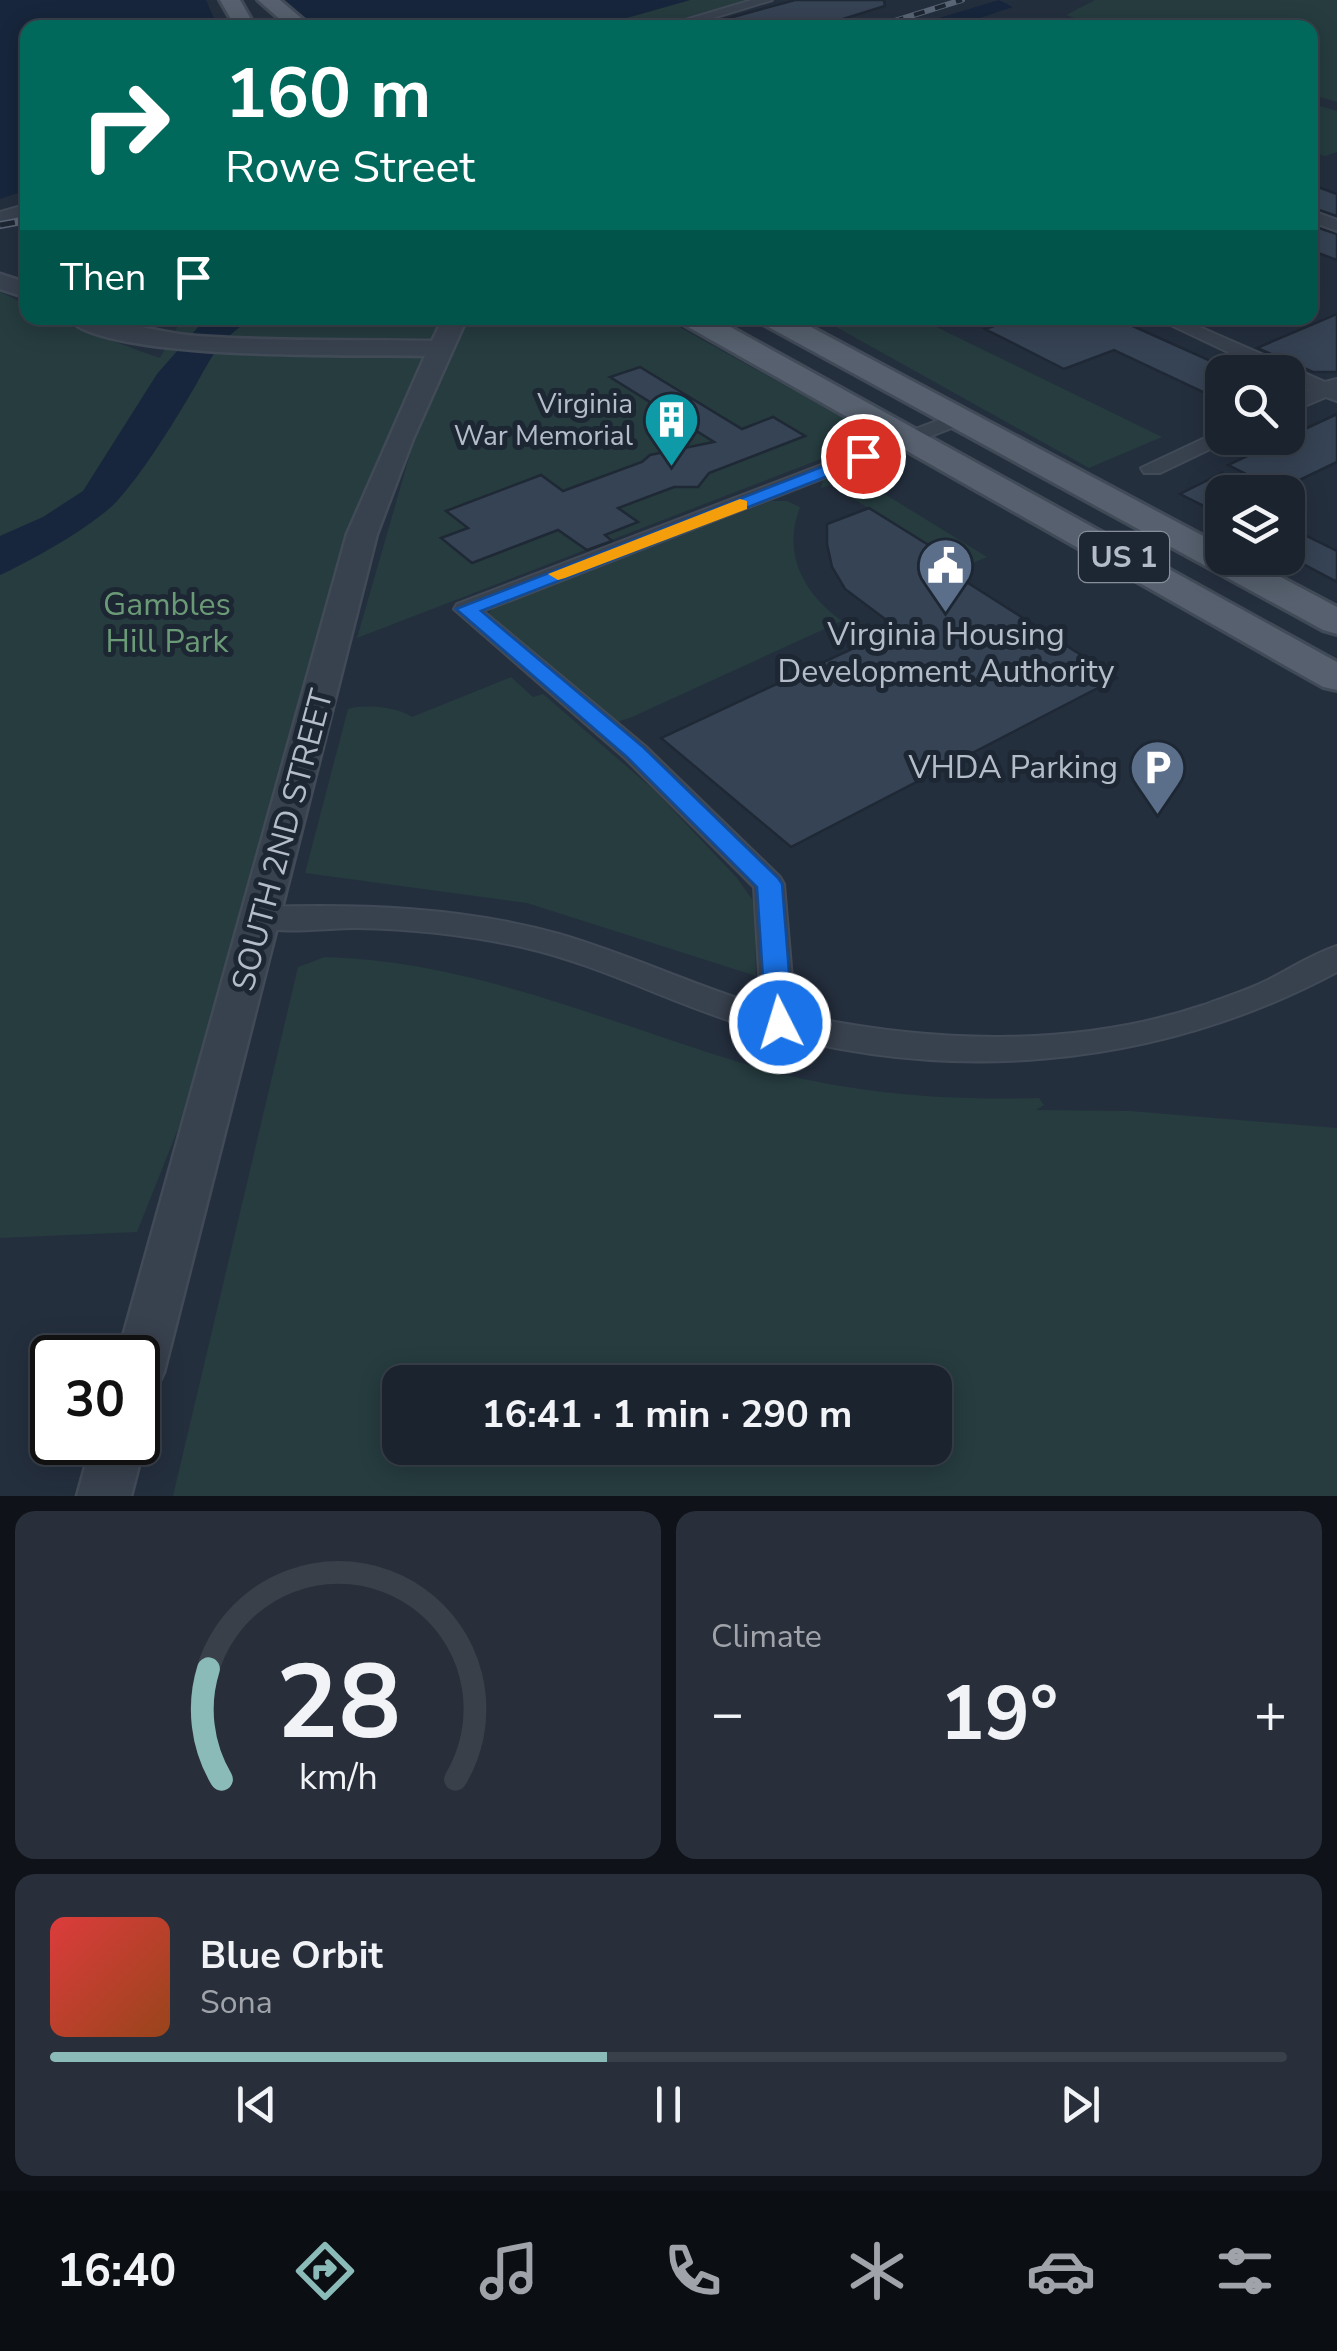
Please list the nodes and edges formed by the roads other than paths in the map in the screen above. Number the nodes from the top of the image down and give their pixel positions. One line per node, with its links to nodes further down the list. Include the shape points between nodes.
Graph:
1 (266, 0): 3 (main road)
2 (766, 0): 4 (street)
3 (292, 20)
4 (693, 20)
5 (98, 325): 10 (street, via 165,342 229,347)
6 (450, 325): 10 (street, SOUTH 2ND STREET)
7 (719, 325): 14 (main road, US 1)
8 (785, 325): 13 (main road, US 1)
9 (1181, 325): 11 (street)
10 (438, 349): 19 (street, SOUTH 2ND STREET, via 362,534)
11 (1333, 390): 12 (street)
12 (1305, 400)
13 (960, 418): 14 (street); 17 (main road, US 1)
14 (910, 438): 18 (main road, US 1); 21 (street, via 466,609 635,752 769,884)
15 (1205, 444): 16 (street)
16 (1152, 468)
17 (1337, 622)
18 (1337, 678)
19 (262, 918): 21 (street, via 436,921 529,938); 22 (street, SOUTH 2ND STREET)
20 (1337, 958): 21 (street, via 1238,1008 1128,1037 987,1050 878,1041)
21 (780, 1023)
22 (148, 1335)
23 (112, 1465): 24 (street)
24 (104, 1496)

